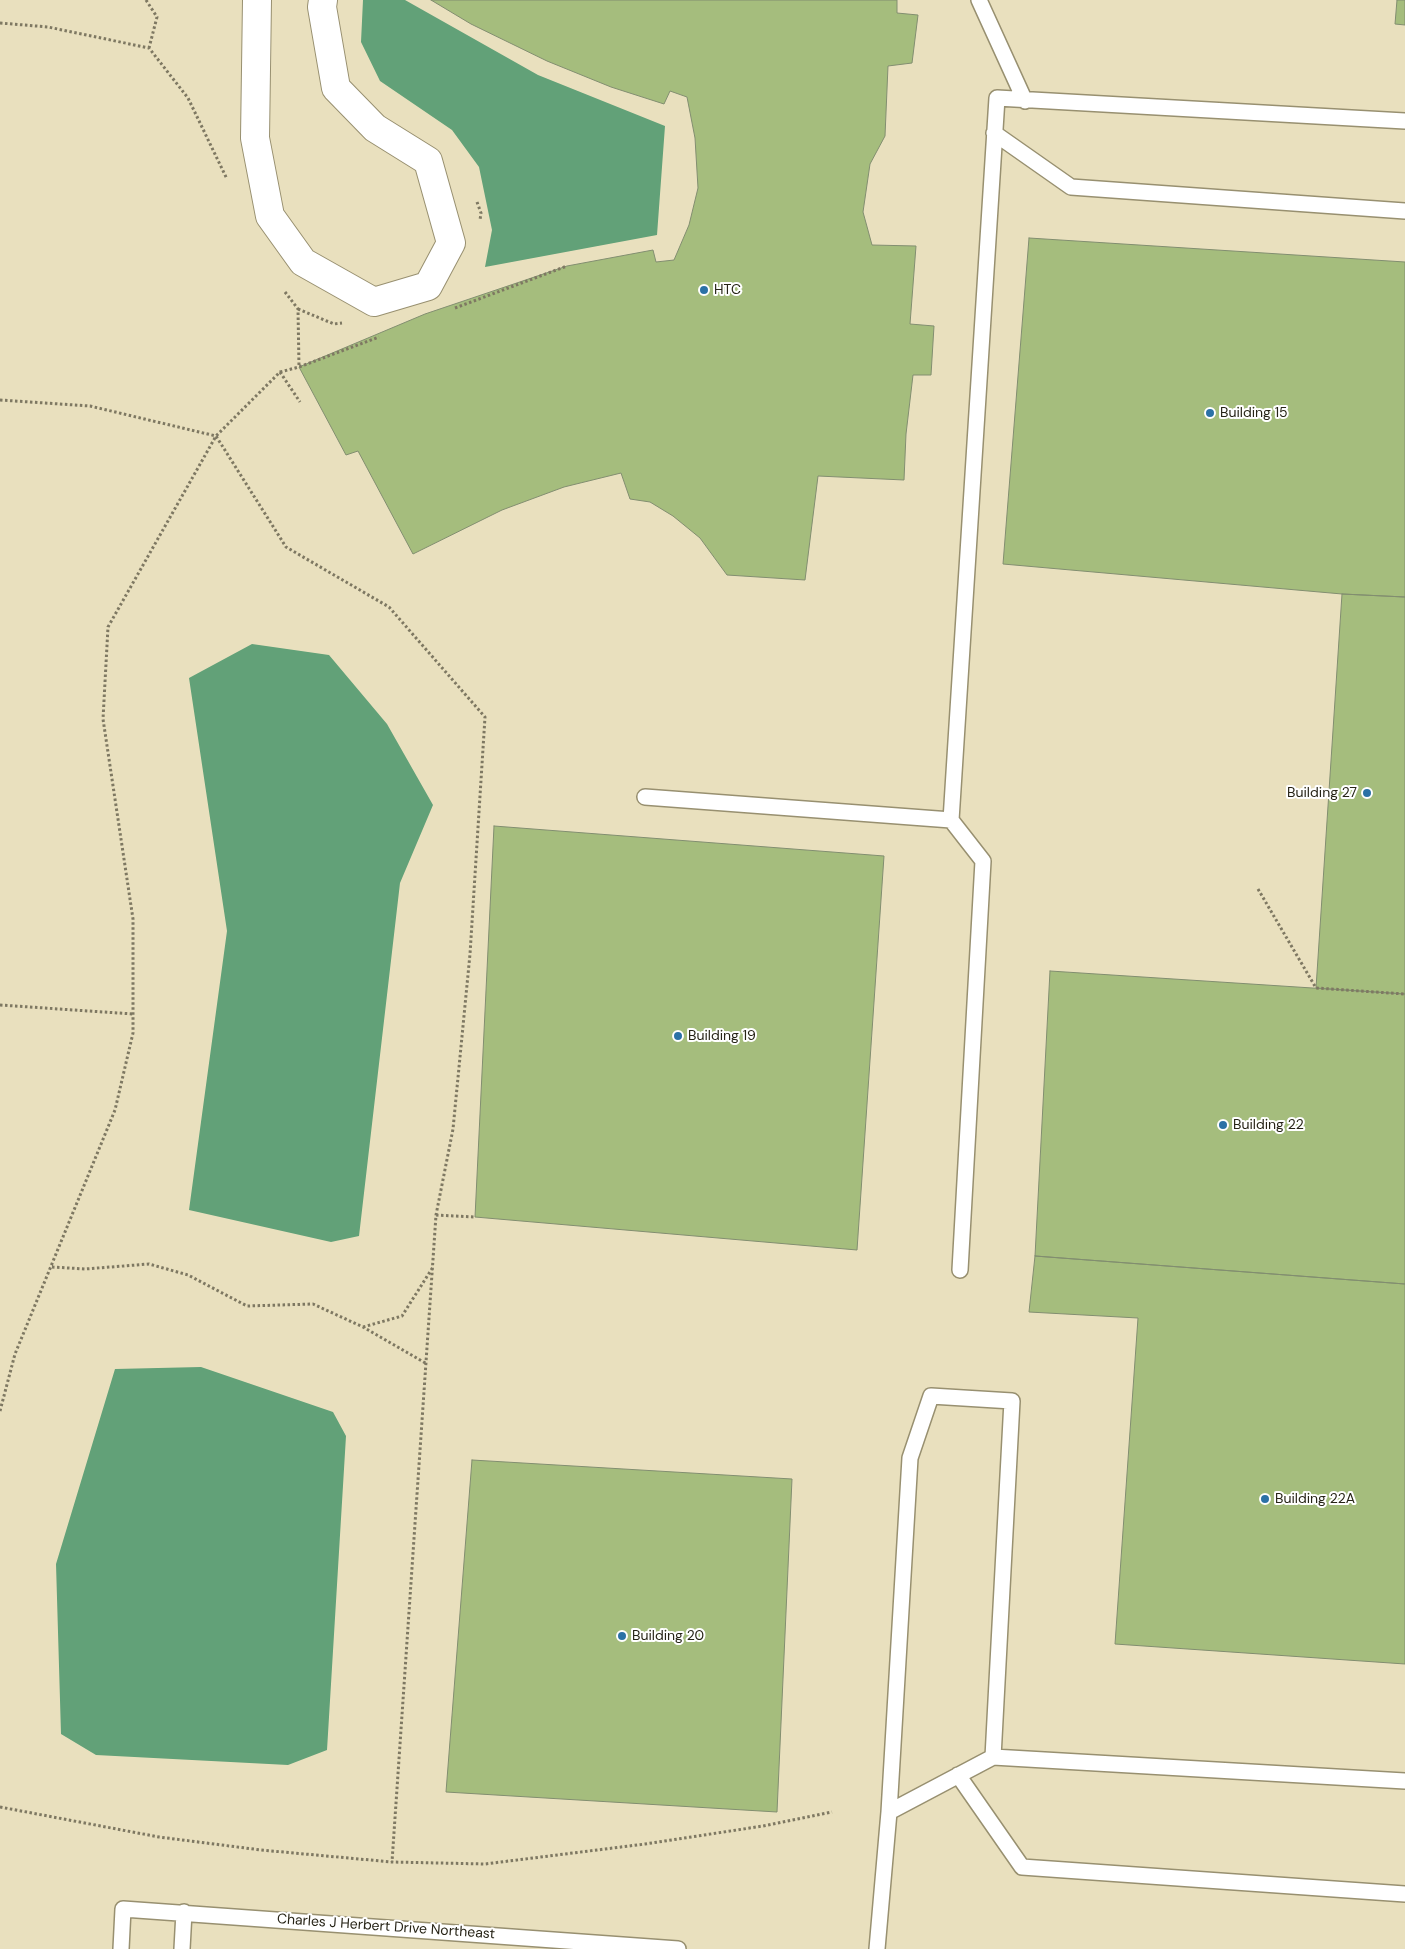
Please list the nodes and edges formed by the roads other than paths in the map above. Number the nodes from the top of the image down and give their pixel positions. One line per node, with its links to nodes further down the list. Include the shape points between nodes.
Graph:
1 (257, 0): 2 (street, via 255,138 270,216 303,262 374,302 428,286 450,243 428,161 375,128 336,88)
2 (323, 0)
3 (979, 0): 4 (lane)
4 (1025, 101): 5 (lane); 6 (lane, via 997,98)
5 (1405, 121)
6 (994, 134): 7 (lane, via 1071,187); 9 (lane)
7 (1405, 211)
8 (646, 797): 9 (lane)
9 (951, 820): 10 (lane, via 983,861)
10 (960, 1270)
11 (993, 1757): 12 (lane); 13 (lane); 14 (lane, via 1012,1401 932,1396 910,1458)
12 (958, 1775): 14 (lane); 15 (lane, via 1022,1867)
13 (1405, 1781)
14 (889, 1812): 20 (lane)
15 (1405, 1894)
16 (184, 1912): 17 (lane, Charles J Herbert Drive Northeast, via 123,1909); 18 (lane); 19 (lane, Charles J Herbert Drive Northeast)
17 (121, 1949)
18 (182, 1949)
19 (678, 1949)
20 (876, 1949)

